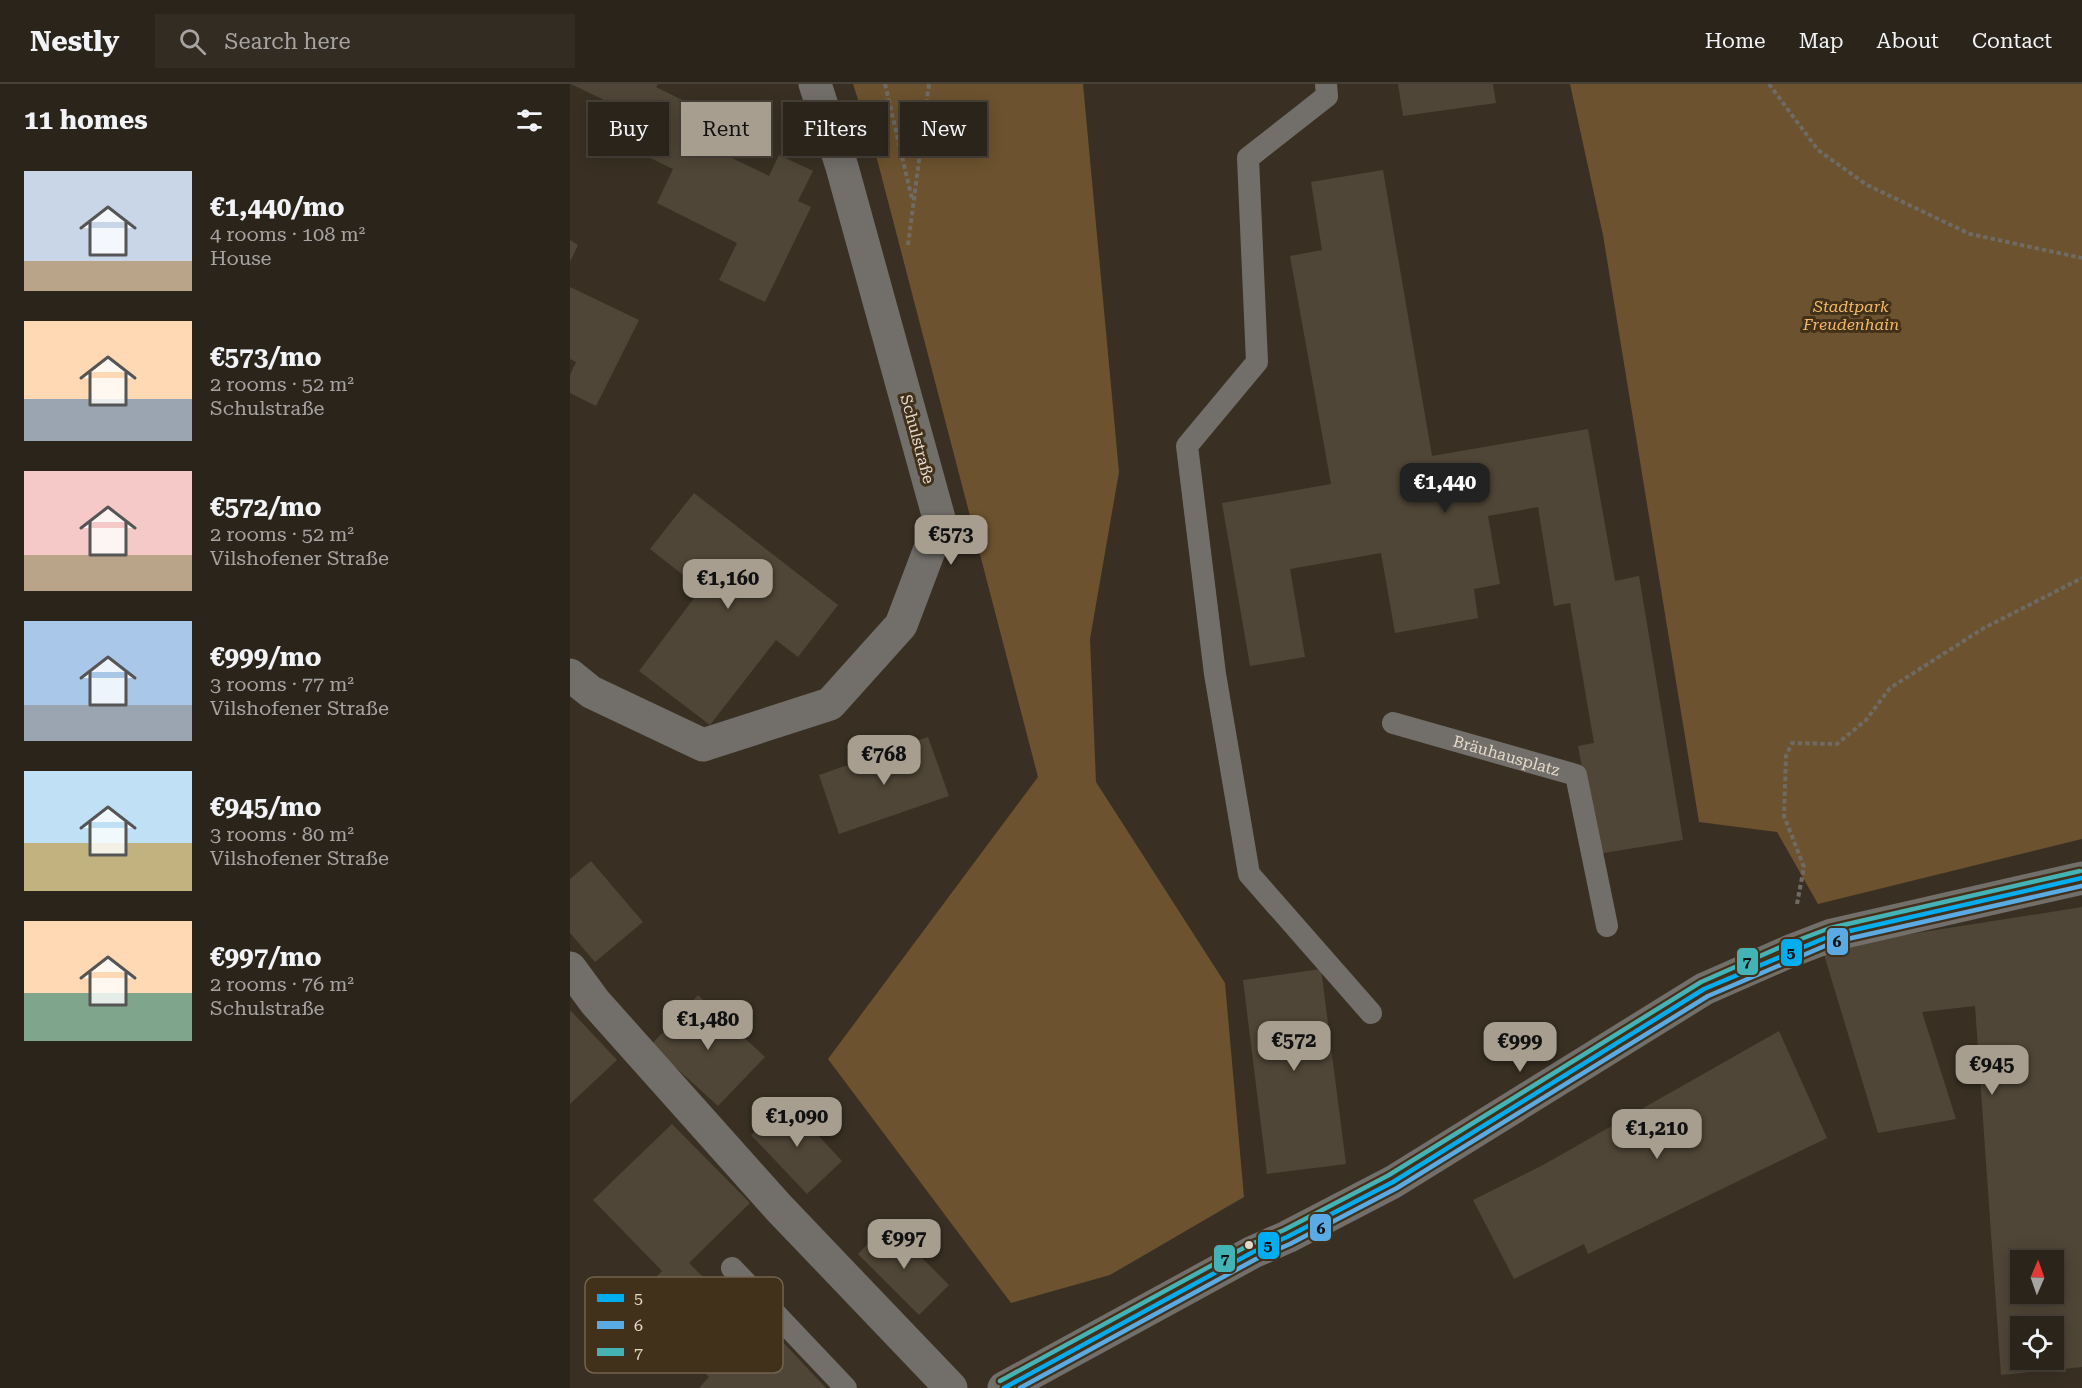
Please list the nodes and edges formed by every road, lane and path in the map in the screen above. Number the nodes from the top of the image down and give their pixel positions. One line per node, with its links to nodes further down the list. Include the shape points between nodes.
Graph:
1 (815, 84): 10 (street, Schulstraße, via 846,178 940,522 901,625 830,704 703,745 591,692)
2 (885, 84): 6 (path)
3 (929, 84): 6 (path)
4 (1326, 84): 16 (lane, via 1327,96 1248,158 1257,362 1187,446 1215,674 1249,874)
5 (1769, 84): 8 (path, via 1818,150 1867,184 1970,234)
6 (913, 204): 7 (path)
7 (908, 249)
8 (2082, 258)
9 (2082, 578): 14 (path, via 1984,628 1890,688 1866,720 1837,744 1792,743 1786,756 1784,816 1804,867)
10 (570, 675)
11 (1393, 723): 13 (lane, Bräuhausplatz, via 1576,775)
12 (2082, 878): 14 (street, via 1832,935)
13 (1607, 926)
14 (1788, 952): 22 (street, via 1704,989 1393,1182 1253,1252)
15 (570, 968): 21 (street, via 595,1002 779,1208)
16 (1371, 1013)
17 (732, 1268): 18 (lane)
18 (741, 1277)
19 (783, 1322): 20 (lane)
20 (846, 1388)
21 (951, 1388)
22 (1004, 1388)

